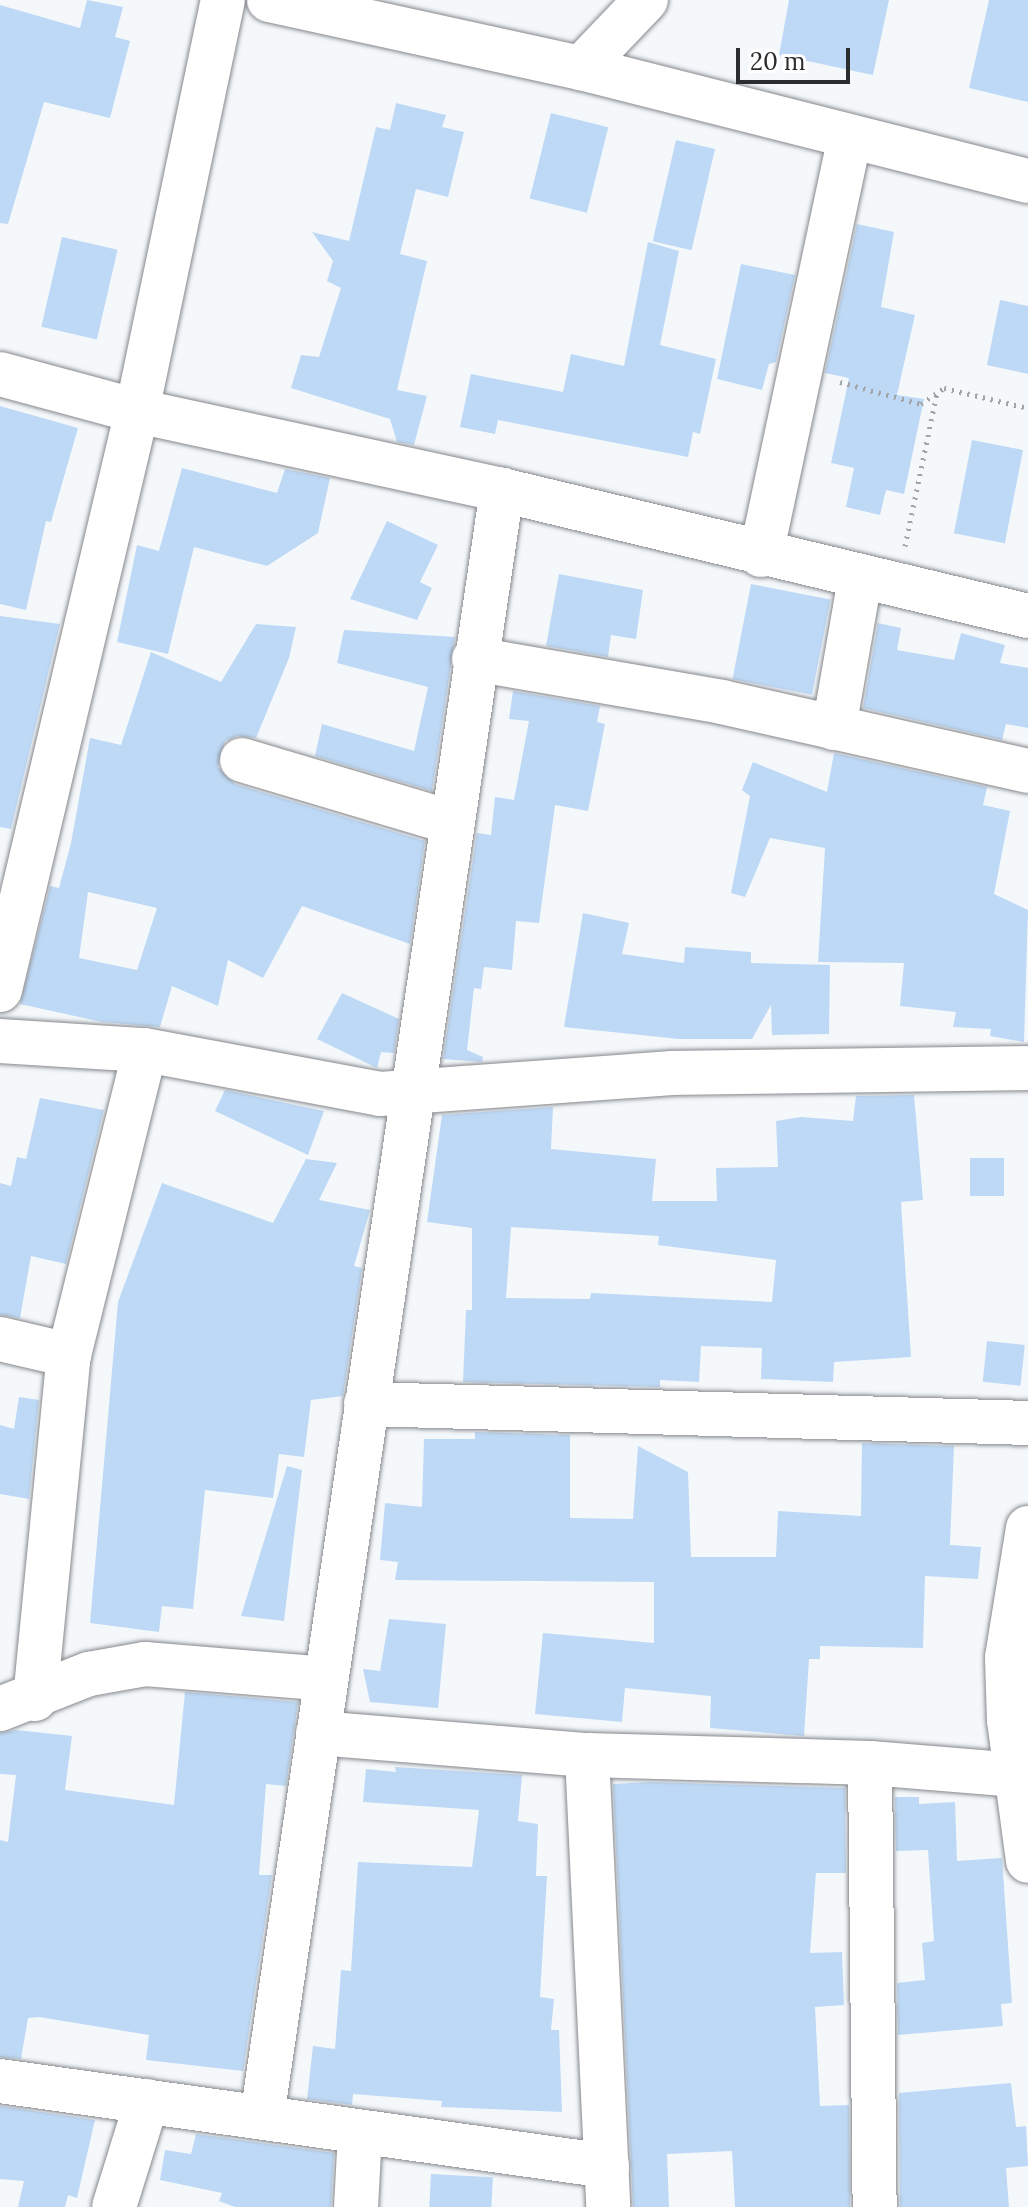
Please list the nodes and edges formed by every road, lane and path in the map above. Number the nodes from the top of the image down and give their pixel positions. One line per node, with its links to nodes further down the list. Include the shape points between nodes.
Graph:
1 (223, 0): 11 (street)
2 (269, 0): 4 (street)
3 (646, 0): 4 (street)
4 (581, 68): 5 (street)
5 (849, 140): 6 (street); 7 (street)
6 (1028, 181)
7 (800, 371): 9 (path, via 921,404); 13 (street)
8 (0, 374): 11 (street)
9 (937, 393): 10 (path, via 944,388); 14 (path)
10 (1028, 408)
11 (137, 411): 12 (street); 21 (street)
12 (502, 490): 13 (street); 16 (street)
13 (761, 555): 14 (street)
14 (878, 583): 15 (street); 17 (street)
15 (1028, 616)
16 (474, 659): 17 (street, via 722,702); 20 (street)
17 (834, 728): 19 (street)
18 (242, 760): 20 (street)
19 (1028, 771)
20 (450, 822): 25 (street)
21 (0, 990)
22 (0, 1041): 23 (street)
23 (145, 1050): 25 (street, via 361,1093); 27 (street)
24 (1028, 1068): 25 (street, via 672,1073)
25 (412, 1090): 28 (street)
26 (0, 1339): 27 (street)
27 (69, 1355): 32 (street)
28 (366, 1404): 29 (street); 31 (street)
29 (1028, 1423)
30 (1028, 1528): 36 (street, via 1007,1658)
31 (326, 1679): 32 (street, via 145,1664 89,1674); 33 (street)
32 (18, 1704)
33 (318, 1733): 34 (street); 40 (street)
34 (587, 1755): 35 (street); 42 (street)
35 (870, 1763): 36 (street); 45 (street)
36 (1017, 1775): 37 (street)
37 (1028, 1861)
38 (0, 2081): 39 (street)
39 (147, 2101): 40 (street); 43 (street)
40 (262, 2117): 41 (street)
41 (360, 2133): 42 (street); 44 (street)
42 (608, 2186)
43 (114, 2207)
44 (356, 2207)
45 (875, 2207)

